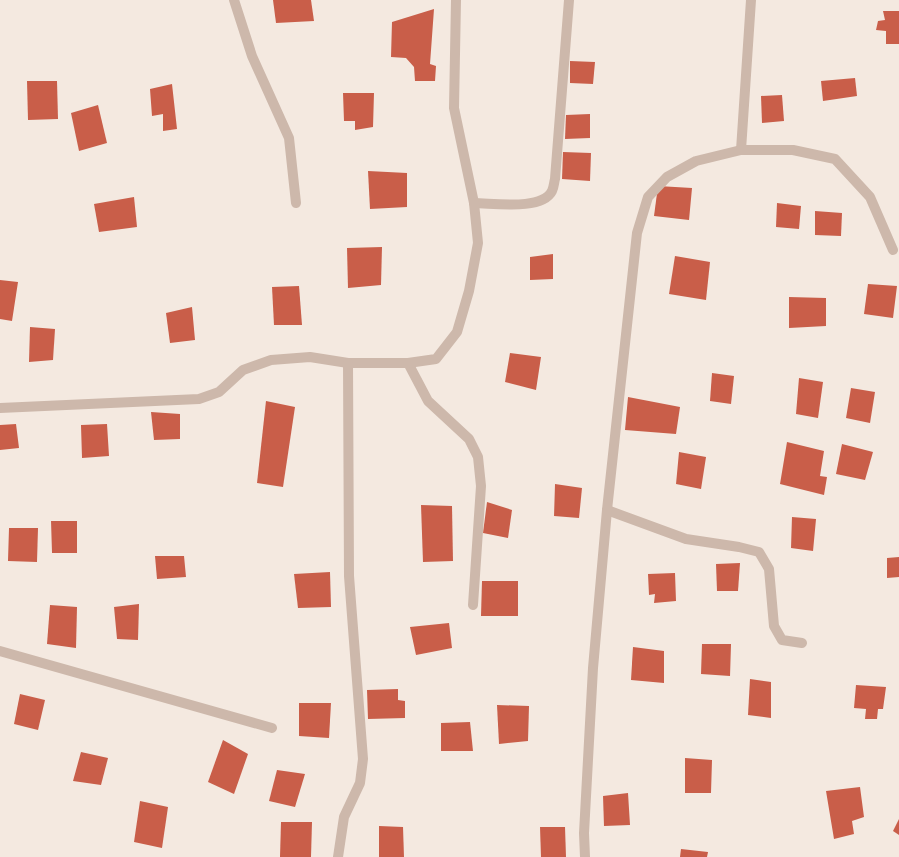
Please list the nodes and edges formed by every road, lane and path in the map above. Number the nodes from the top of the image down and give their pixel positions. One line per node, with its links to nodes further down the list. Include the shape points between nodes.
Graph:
1 (234, 0): 7 (street, via 252,56 290,138)
2 (456, 0): 6 (street, via 454,108)
3 (569, 0): 6 (street, via 556,179 552,192 543,199 527,205)
4 (751, 0): 5 (street)
5 (741, 150): 8 (street, via 793,150 835,159 870,197); 12 (street, via 696,161 667,177 648,197 637,233)
6 (474, 202): 10 (street, via 478,243 469,291 457,332 436,359)
7 (296, 203)
8 (893, 250)
9 (348, 363): 10 (street); 11 (street, via 310,357 271,360 242,370 219,392 199,399); 17 (street, via 349,576 363,759 360,783 344,817)
10 (408, 363): 13 (street, via 428,401 470,439 478,457 481,486)
11 (0, 408)
12 (607, 510): 14 (street, via 686,540 759,552 769,569 774,626 782,640); 18 (street, via 593,668 584,833)
13 (473, 605)
14 (802, 643)
15 (0, 651): 16 (street)
16 (272, 728)
17 (338, 857)
18 (585, 857)

